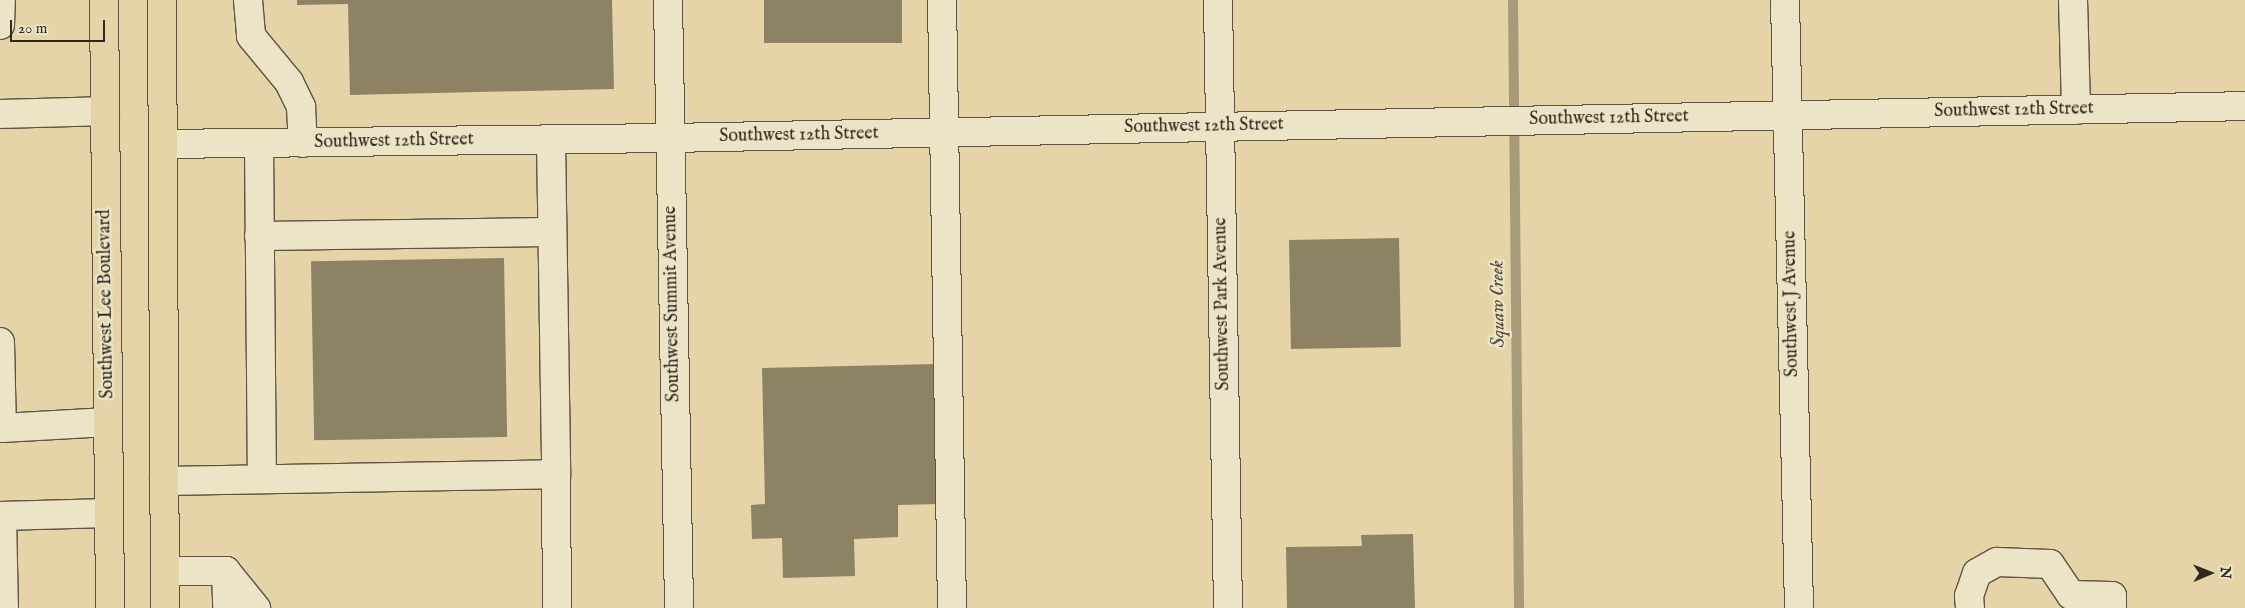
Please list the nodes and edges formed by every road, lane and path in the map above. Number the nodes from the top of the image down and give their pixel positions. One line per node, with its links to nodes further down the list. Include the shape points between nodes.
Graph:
1 (1, 0): 10 (street)
2 (104, 0): 13 (main road, Southwest Lee Boulevard)
3 (162, 0): 22 (main road)
4 (248, 0): 21 (street, via 251,36 289,82 301,107)
5 (668, 0): 18 (street, Southwest Summit Avenue)
6 (942, 0): 17 (street)
7 (1218, 0): 16 (street, Southwest Park Avenue)
8 (1785, 0): 15 (street, Southwest J Avenue)
9 (2074, 0): 12 (street)
10 (0, 25)
11 (2245, 106): 12 (street, Southwest 12th Street)
12 (2076, 110): 15 (street, Southwest 12th Street)
13 (105, 111): 14 (street); 26 (main road, Southwest Lee Boulevard)
14 (0, 114)
15 (1788, 116): 16 (street, Southwest 12th Street); 44 (street, Southwest J Avenue)
16 (1220, 127): 17 (street, Southwest 12th Street); 43 (street, Southwest Park Avenue)
17 (945, 133): 18 (street, Southwest 12th Street); 42 (street)
18 (670, 138): 19 (street, Southwest 12th Street); 41 (street, Southwest Summit Avenue)
19 (551, 140): 21 (street, Southwest 12th Street); 23 (street)
20 (258, 143): 21 (street, Southwest 12th Street); 22 (street, Southwest 12th Street); 24 (street)
21 (303, 143)
22 (163, 144): 30 (main road)
23 (552, 232): 24 (street); 28 (street)
24 (259, 236): 29 (street)
25 (0, 342): 27 (street)
26 (108, 422): 27 (street); 31 (main road, Southwest Lee Boulevard)
27 (1, 428)
28 (556, 474): 29 (street); 40 (street)
29 (262, 479): 30 (street)
30 (164, 481): 33 (main road)
31 (109, 513): 32 (street); 36 (main road, Southwest Lee Boulevard)
32 (1, 516): 35 (street)
33 (165, 571): 34 (street); 37 (main road)
34 (226, 571): 38 (street); 39 (street)
35 (4, 608)
36 (110, 608)
37 (165, 608)
38 (227, 608)
39 (256, 608)
40 (557, 608)
41 (678, 608)
42 (952, 608)
43 (1228, 608)
44 (1799, 608)
45 (1970, 608): 46 (street, via 1969,596 1977,573 1997,562 2050,564 2071,595 2112,596)
46 (2112, 608)

